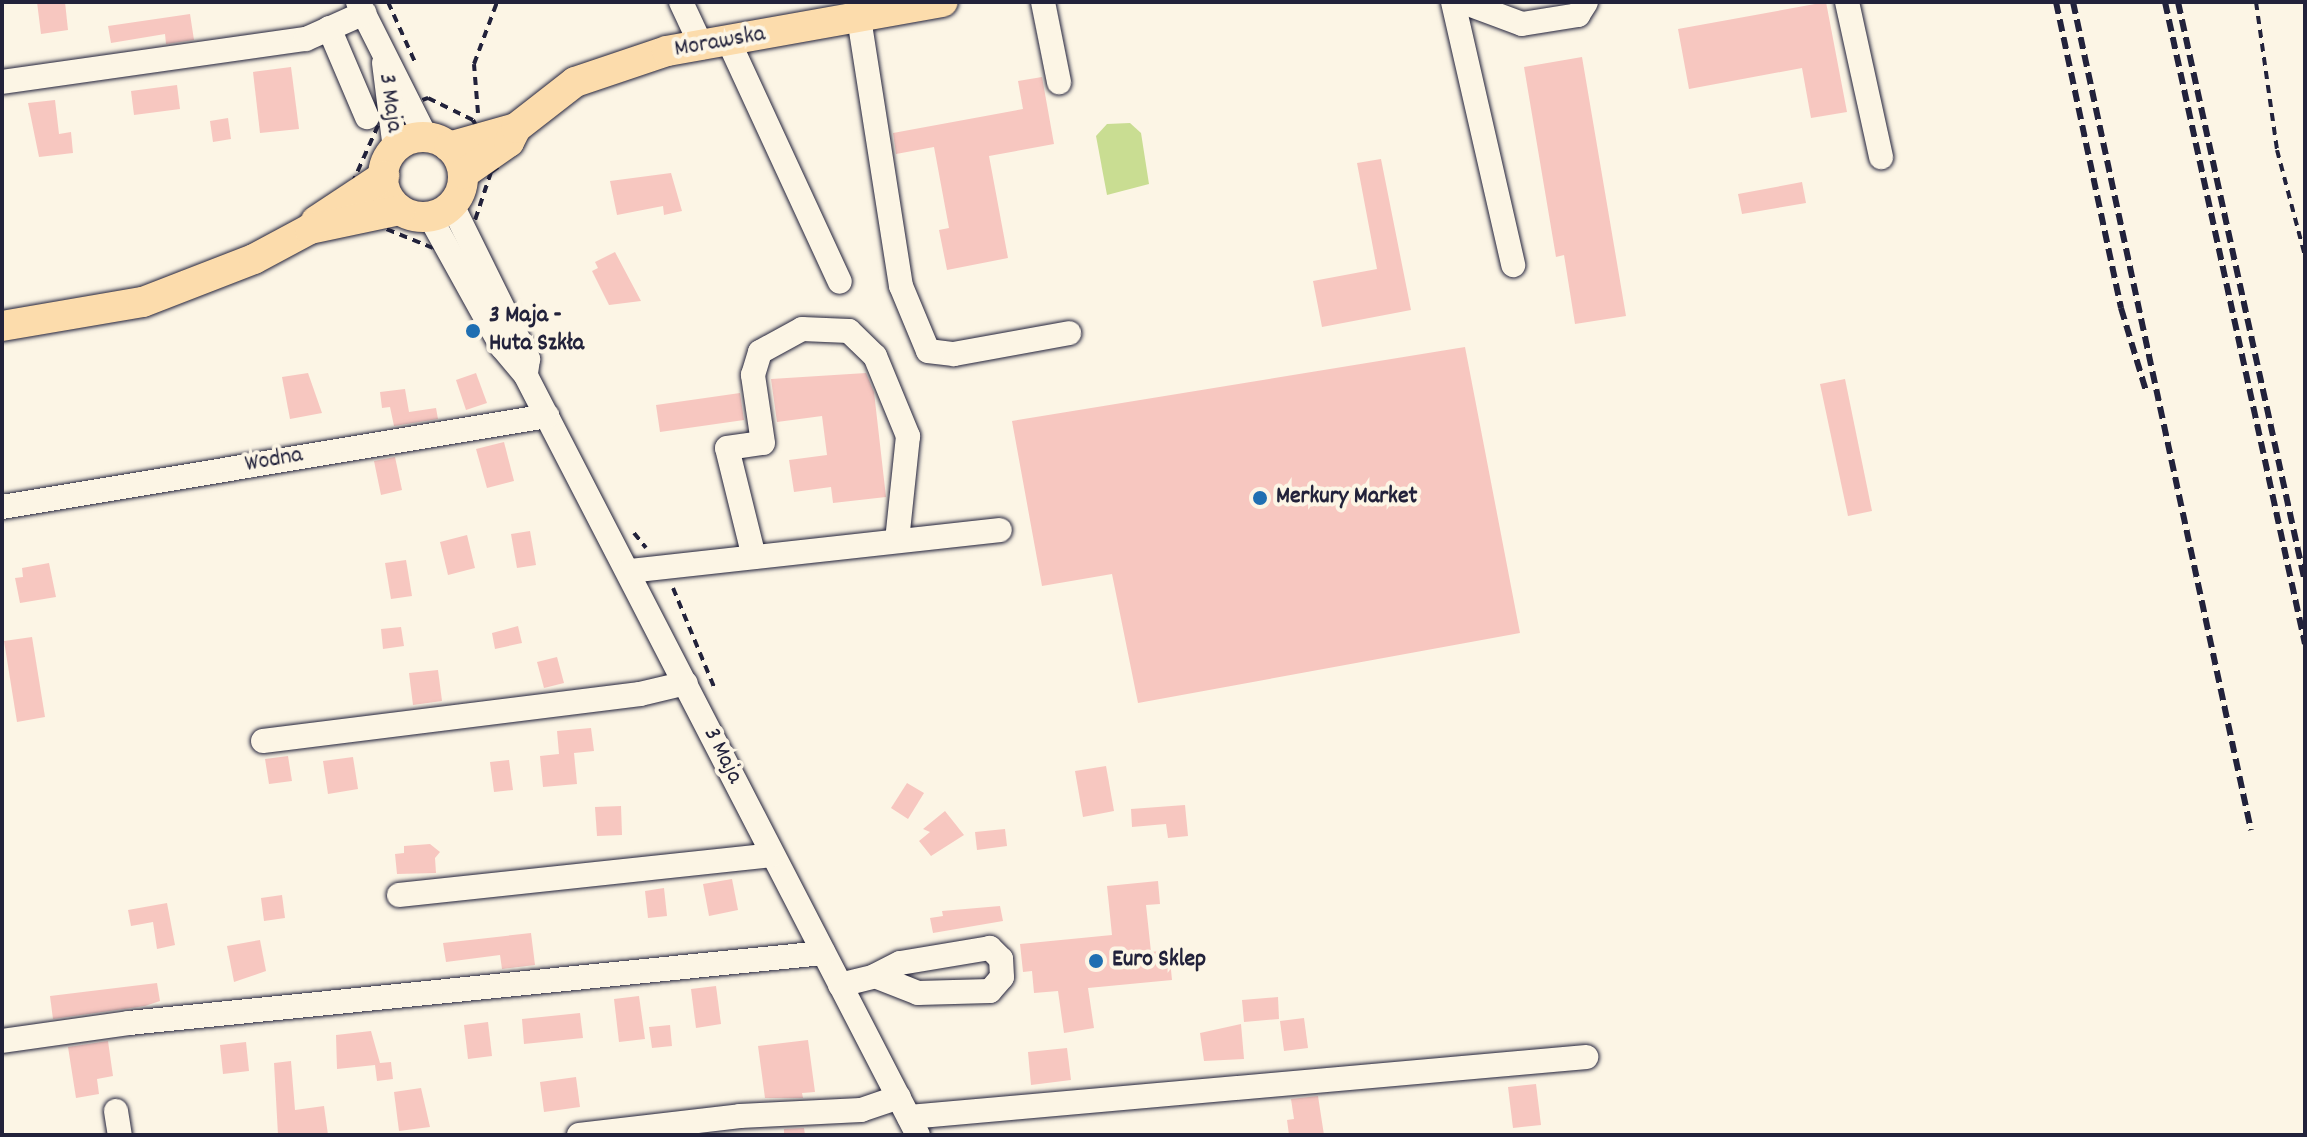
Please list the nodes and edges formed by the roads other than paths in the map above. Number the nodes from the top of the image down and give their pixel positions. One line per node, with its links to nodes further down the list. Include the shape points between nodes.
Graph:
1 (681, 2): 13 (street)
2 (943, 2): 8 (main road, Morawska)
3 (1043, 2): 15 (street)
4 (1453, 2): 25 (street)
5 (1463, 2): 10 (street)
6 (1586, 2): 10 (street, via 1578,15)
7 (1847, 2): 19 (street)
8 (900, 6): 11 (main road, Morawska)
9 (361, 8): 12 (street); 16 (street, 3 Maja)
10 (1520, 13)
11 (859, 18): 13 (main road, Morawska); 28 (street, via 901,286 928,351 954,354)
12 (329, 28): 14 (street, via 306,39); 16 (street)
13 (716, 44): 17 (main road, Morawska, via 667,51 575,82 516,128 509,142); 26 (street)
14 (2, 82)
15 (1059, 82)
16 (405, 103): 18 (street, 3 Maja); 20 (street, 3 Maja)
17 (484, 136): 18 (main road, Morawska); 21 (main road, Morawska)
18 (438, 142): 20 (main road); 21 (main road)
19 (1881, 157)
20 (389, 162): 22 (main road); 23 (main road, via 386,192)
21 (463, 174): 24 (main road)
22 (360, 204): 23 (main road); 27 (main road, via 254,259 143,302)
23 (400, 210): 24 (main road)
24 (448, 223): 29 (street, 3 Maja, via 502,347 526,376)
25 (1513, 265)
26 (840, 282)
27 (2, 326)
28 (1069, 333)
29 (547, 416): 30 (street, Wodna); 34 (street, 3 Maja)
30 (2, 507)
31 (1000, 530): 32 (street)
32 (897, 540): 33 (street); 33 (street, via 908,436 875,356 849,331 802,329 760,352 753,375 763,443 727,448)
33 (754, 557): 34 (street)
34 (629, 571): 35 (street, 3 Maja)
35 (686, 683): 36 (street, via 640,694); 37 (street, 3 Maja)
36 (263, 741)
37 (772, 855): 38 (street); 39 (street, 3 Maja)
38 (399, 895)
39 (823, 953): 41 (street, 3 Maja); 42 (street, via 129,1023)
40 (875, 976): 41 (street)
41 (840, 985): 44 (street, 3 Maja)
42 (2, 1041)
43 (1586, 1057): 44 (street)
44 (909, 1116): 45 (street, via 861,1110 740,1116)
45 (579, 1135)

